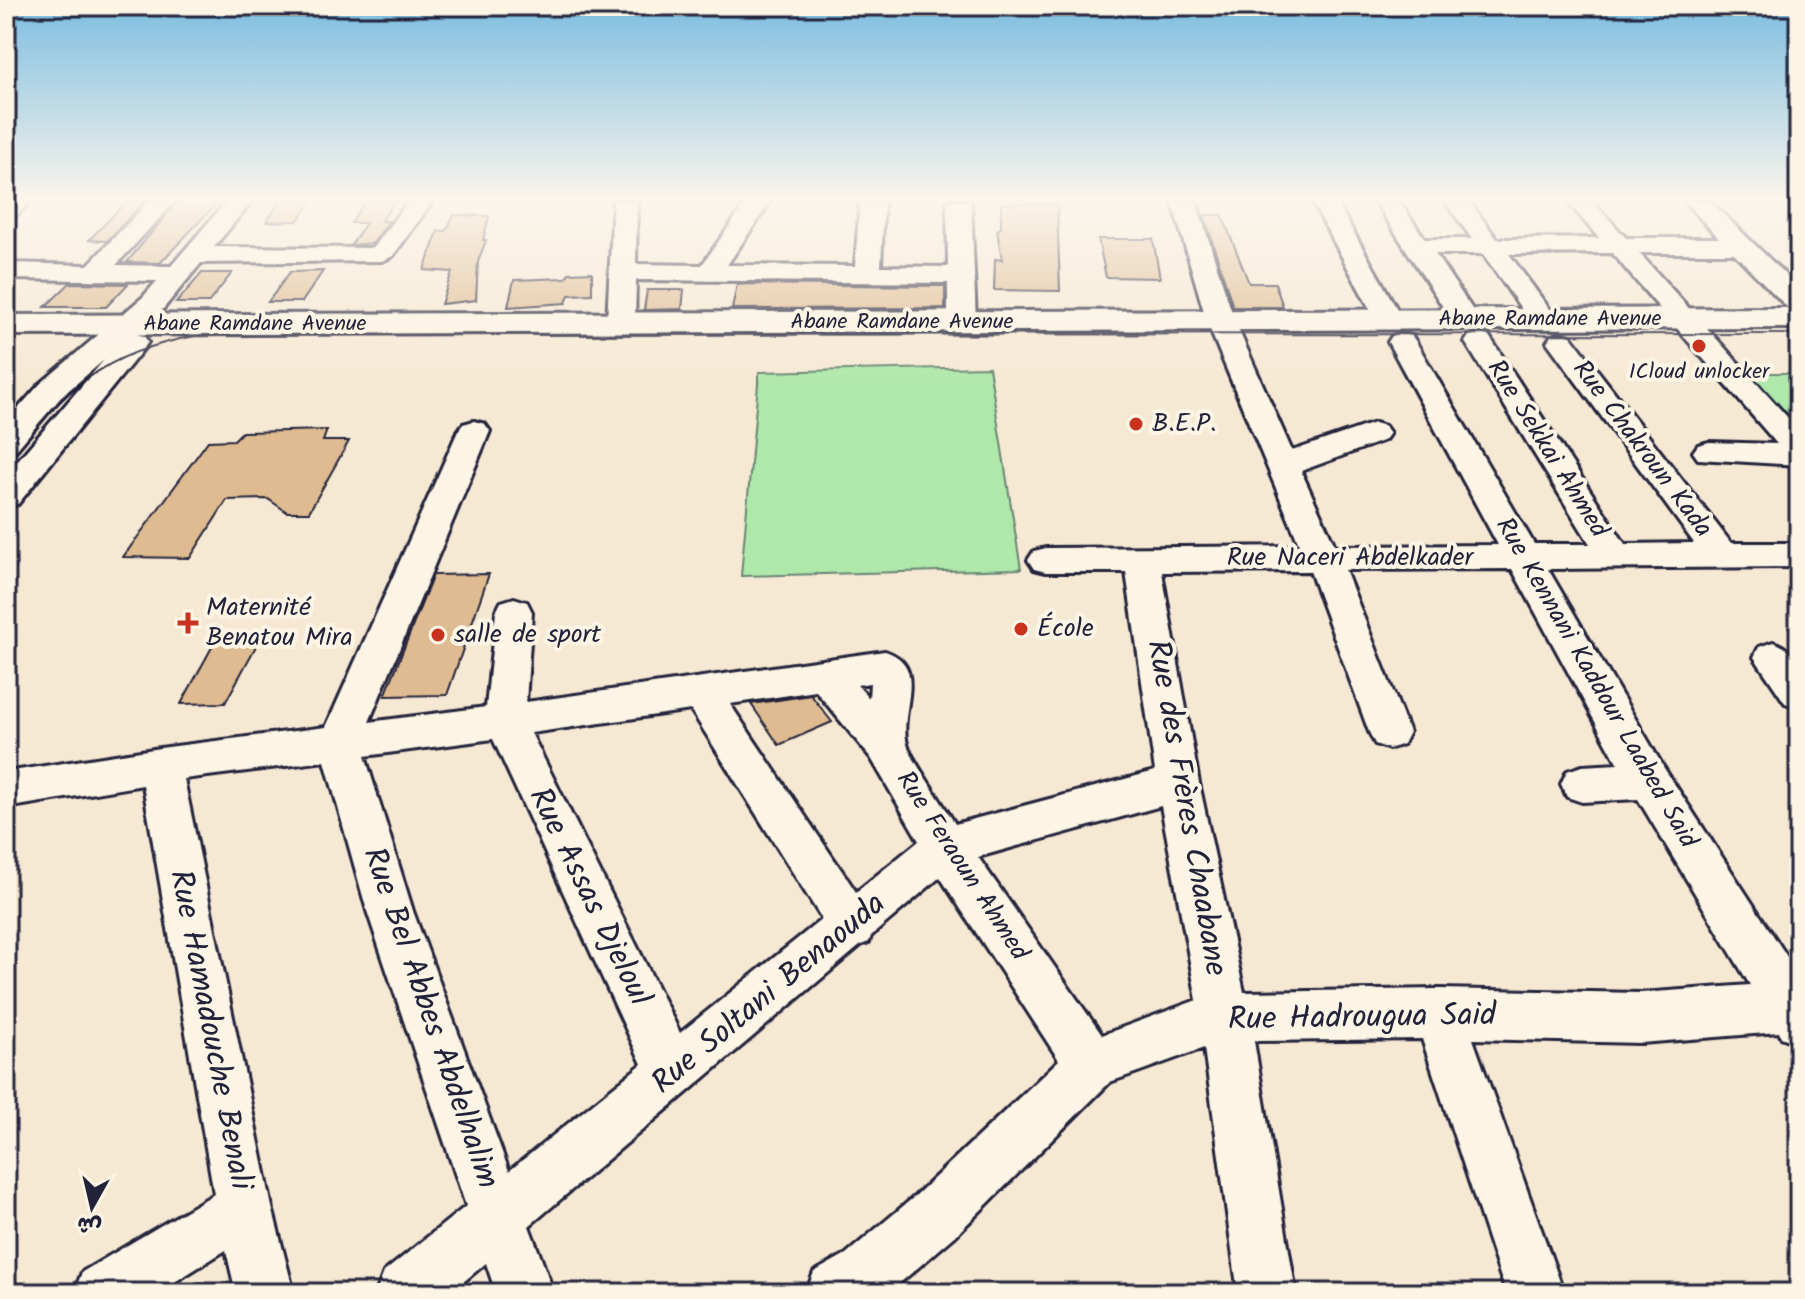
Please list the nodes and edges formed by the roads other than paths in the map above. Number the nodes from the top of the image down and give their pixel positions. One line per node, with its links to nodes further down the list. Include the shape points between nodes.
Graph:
1 (105, 262): 17 (street)
2 (190, 262): 14 (street)
3 (257, 262): 14 (street)
4 (623, 262): 16 (street)
5 (717, 262): 18 (street)
6 (869, 262): 19 (street)
7 (961, 262): 20 (street)
8 (1199, 262): 28 (street)
9 (1357, 262): 29 (street, Rue Kennani Kaddour Laabed Said)
10 (1427, 262): 30 (street, Rue Sekkai Ahmed)
11 (1501, 262): 31 (street, Rue Chakroun Kada)
12 (1631, 262): 23 (street)
13 (1756, 262): 21 (street)
14 (187, 265): 17 (street); 27 (street)
15 (6, 271): 17 (street)
16 (623, 272): 18 (street); 25 (street)
17 (94, 273)
18 (709, 273): 19 (street)
19 (868, 274): 20 (street)
20 (961, 275): 24 (street)
21 (1799, 303)
22 (1799, 318): 23 (main road, Abane Ramdane Avenue)
23 (1684, 320): 31 (main road, Abane Ramdane Avenue); 33 (street)
24 (962, 322): 25 (main road, Abane Ramdane Avenue); 28 (main road, Abane Ramdane Avenue)
25 (621, 323): 27 (main road, Abane Ramdane Avenue)
26 (6, 325): 27 (main road, Abane Ramdane Avenue)
27 (133, 327): 28 (main road, Abane Ramdane Avenue); 32 (main road, Abane Ramdane Avenue); 37 (street, via 51,390); 42 (street)
28 (1223, 329): 29 (main road, Abane Ramdane Avenue); 41 (street)
29 (1395, 330): 30 (main road, Abane Ramdane Avenue); 46 (street, Rue Kennani Kaddour Laabed Said)
30 (1472, 330): 31 (main road, Abane Ramdane Avenue); 44 (street, Rue Sekkai Ahmed)
31 (1552, 330): 33 (main road, Abane Ramdane Avenue); 45 (street, Rue Chakroun Kada)
32 (6, 340)
33 (1707, 344): 34 (main road, Abane Ramdane Avenue); 38 (street)
34 (1799, 344)
35 (474, 431): 56 (street)
36 (1374, 433): 41 (street)
37 (6, 442)
38 (1799, 449)
39 (1709, 452): 40 (street)
40 (1799, 455)
41 (1283, 466): 47 (street)
42 (6, 496)
43 (1799, 555): 45 (street, Rue Naceri Abdelkader)
44 (1615, 556): 45 (street, Rue Naceri Abdelkader); 46 (street, Rue Naceri Abdelkader)
45 (1722, 556)
46 (1522, 557): 47 (street, Rue Naceri Abdelkader); 58 (street, Rue Kennani Kaddour Laabed Said)
47 (1323, 558): 49 (street, Rue Naceri Abdelkader); 55 (street)
48 (1046, 560): 49 (street, Rue Naceri Abdelkader)
49 (1142, 560): 59 (street, Rue des Frères Chaabane)
50 (514, 612): 54 (street)
51 (1773, 657): 52 (street)
52 (1799, 692)
53 (701, 693): 54 (street); 62 (street, Rue Feraoun Ahmed, via 824,674 886,746); 63 (street)
54 (505, 721): 56 (street); 68 (street, Rue Assas Djeloul)
55 (1389, 732)
56 (340, 741): 57 (street); 70 (street, Rue Bel Abbes Abdelhalim, via 390,911)
57 (160, 765): 61 (street); 69 (street, Rue Hamadouche Benali)
58 (1649, 781): 60 (street); 64 (street, Rue Kennani Kaddour Laabed Said)
59 (1178, 783): 62 (street, Rue Soltani Benaouda); 66 (street, Rue des Frères Chaabane)
60 (1582, 784)
61 (6, 790)
62 (945, 846): 63 (street, Rue Soltani Benaouda); 67 (street, Rue Feraoun Ahmed)
63 (852, 926): 68 (street, Rue Soltani Benaouda)
64 (1797, 1011): 65 (street, Rue Hadrougua Said, via 1641,1018)
65 (1439, 1014): 66 (street, Rue Hadrougua Said); 77 (street)
66 (1225, 1017): 67 (street, Rue Hadrougua Said); 76 (street, Rue des Frères Chaabane)
67 (1092, 1064): 75 (street, Rue Hadrougua Said, via 934,1217)
68 (673, 1073): 70 (street, Rue Soltani Benaouda)
69 (244, 1207): 71 (street); 72 (street, Rue Hamadouche Benali)
70 (498, 1217): 73 (street, Rue Soltani Benaouda); 74 (street, Rue Bel Abbes Abdelhalim)
71 (103, 1293)
72 (265, 1293)
73 (405, 1293)
74 (525, 1293)
75 (835, 1293)
76 (1267, 1293)
77 (1535, 1293)

